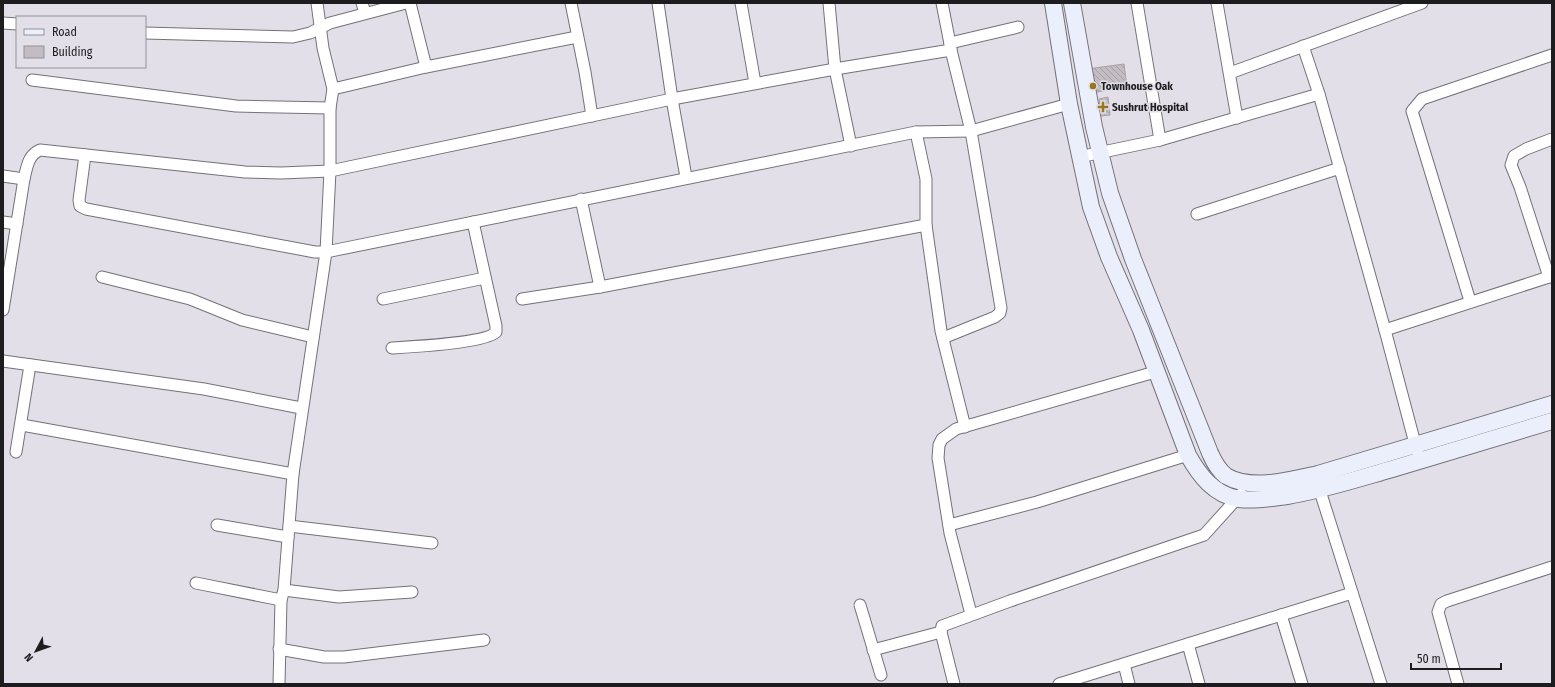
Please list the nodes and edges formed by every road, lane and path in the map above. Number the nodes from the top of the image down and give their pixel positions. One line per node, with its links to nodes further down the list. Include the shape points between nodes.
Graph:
1 (317, 3): 18 (street)
2 (406, 3): 14 (street)
3 (410, 3): 24 (street)
4 (571, 3): 20 (street)
5 (658, 3): 31 (street)
6 (741, 3): 28 (street)
7 (829, 3): 25 (street)
8 (942, 3): 21 (street)
9 (1053, 3): 32 (street)
10 (1072, 3): 41 (street)
11 (1137, 3): 39 (street)
12 (1216, 3): 26 (street)
13 (1422, 3): 22 (street)
14 (364, 8): 18 (street)
15 (3, 23): 16 (street)
16 (16, 24)
17 (1018, 27): 21 (street)
18 (320, 28): 19 (street, via 292,37); 29 (street)
19 (146, 33)
20 (578, 37): 24 (street); 34 (street)
21 (951, 46): 25 (street); 36 (street)
22 (1303, 46): 26 (street); 30 (street)
23 (1552, 55): 63 (street, via 1422,99 1412,111)
24 (426, 67): 29 (street)
25 (835, 68): 28 (street); 40 (street)
26 (1230, 73): 35 (street)
27 (32, 80): 33 (street, via 236,106)
28 (755, 83): 31 (street)
29 (333, 89): 33 (street)
30 (1319, 94): 35 (street); 44 (street)
31 (672, 99): 34 (street); 47 (street)
32 (1069, 104): 36 (street); 43 (street)
33 (330, 108): 45 (street)
34 (592, 116): 45 (street)
35 (1237, 118): 39 (street)
36 (971, 130): 37 (street); 67 (street, via 1001,308 995,317)
37 (916, 132): 40 (street); 54 (street, via 926,179)
38 (1552, 139): 57 (street, via 1514,156 1511,165)
39 (1160, 140): 41 (street)
40 (852, 146): 47 (street)
41 (1100, 153): 43 (street); 81 (street, via 1119,223 1210,454 1217,467 1226,475 1235,480)
42 (85, 155): 45 (street, via 245,172 281,174); 48 (street, via 40,150 28,161); 55 (street, via 79,200 80,206 86,209 307,251)
43 (1080, 157): 71 (street, via 1091,207 1109,257 1141,330)
44 (1340, 168): 50 (street); 65 (street)
45 (330, 171): 55 (street)
46 (3, 176): 48 (street)
47 (686, 178): 49 (street)
48 (24, 179): 53 (street)
49 (581, 199): 52 (street); 60 (street)
50 (1197, 214)
51 (3, 222): 53 (street)
52 (473, 222): 55 (street); 59 (street)
53 (17, 224): 56 (street)
54 (926, 224): 60 (street); 67 (street)
55 (326, 252): 66 (street)
56 (6, 272): 64 (street)
57 (1551, 276): 63 (street)
58 (102, 277): 66 (street, via 190,299 242,320)
59 (485, 278): 61 (street); 68 (street, via 496,326 493,335 452,343)
60 (600, 287): 62 (street)
61 (383, 299)
62 (522, 299)
63 (1470, 301): 65 (street)
64 (3, 310)
65 (1385, 330): 78 (street)
66 (313, 337): 73 (street)
67 (943, 338): 76 (street)
68 (392, 348)
69 (3, 361): 70 (street)
70 (30, 365): 73 (street, via 204,389); 75 (street)
71 (1155, 372): 76 (street); 79 (street)
72 (1552, 404): 78 (street)
73 (301, 408): 80 (street)
74 (1552, 421): 78 (street)
75 (22, 426): 77 (street); 80 (street)
76 (965, 427): 85 (street, via 948,433 939,445 938,458)
77 (16, 452)
78 (1418, 453): 81 (street, via 1284,482); 82 (street)
79 (1188, 455): 83 (street, via 1208,484); 85 (street, via 1037,502)
80 (293, 474): 86 (street)
81 (1250, 482): 83 (street)
82 (1320, 491): 83 (street, via 1271,498); 91 (street)
83 (1237, 499): 94 (street, via 1204,535)
84 (217, 525): 86 (street)
85 (949, 525): 94 (street)
86 (288, 532): 87 (street); 92 (street)
87 (432, 543)
88 (1552, 567): 110 (street, via 1441,604 1438,612)
89 (196, 583): 92 (street)
90 (412, 592): 92 (street, via 339,597)
91 (1352, 593): 95 (street); 109 (street)
92 (282, 595): 99 (street)
93 (860, 605): 100 (street)
94 (971, 614): 96 (street, via 942,626)
95 (1281, 615): 98 (street); 108 (street)
96 (941, 632): 100 (street); 104 (street)
97 (484, 640): 99 (street, via 344,657)
98 (1188, 644): 101 (street); 107 (street)
99 (279, 649): 103 (street)
100 (873, 650): 102 (street)
101 (1124, 664): 105 (street); 106 (street)
102 (881, 675)
103 (279, 684)
104 (954, 684)
105 (1058, 684)
106 (1129, 684)
107 (1199, 684)
108 (1302, 684)
109 (1381, 684)
110 (1458, 684)

